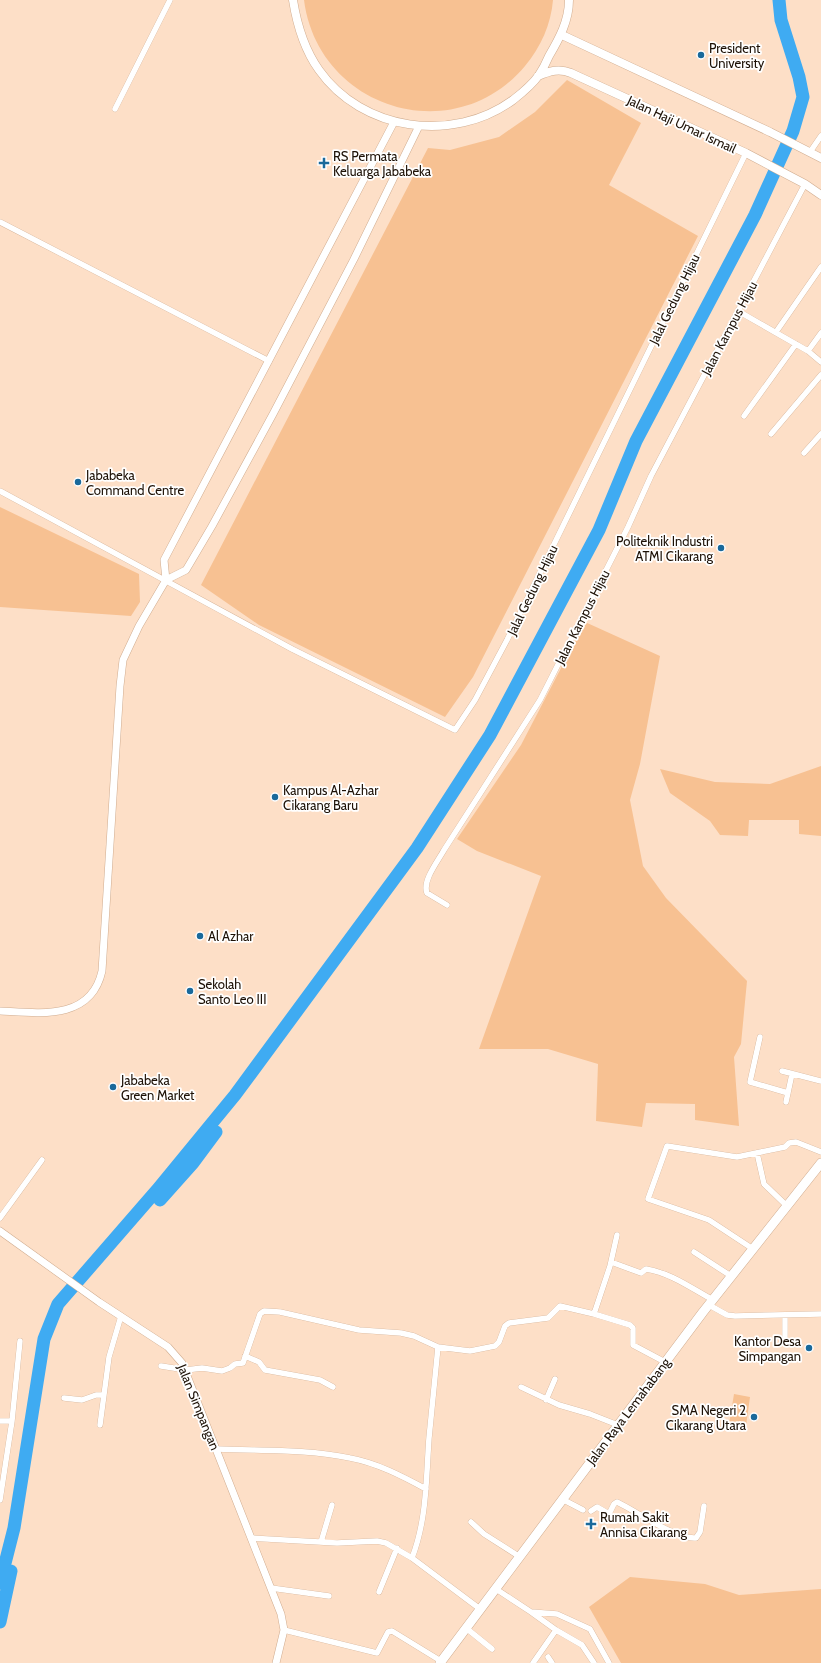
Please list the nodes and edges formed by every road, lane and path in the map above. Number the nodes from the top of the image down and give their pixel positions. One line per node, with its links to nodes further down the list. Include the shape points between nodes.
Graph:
1 (170, 0): 6 (street)
2 (293, 0): 7 (main road, via 296,22 305,48 319,71 354,104)
3 (569, 0): 4 (main road)
4 (562, 35): 5 (main road); 10 (main road)
5 (538, 76): 8 (main road, via 523,92 485,116 464,123); 11 (main road, Jalan Haji Umar Ismail, via 564,70)
6 (115, 109)
7 (394, 122): 8 (main road); 22 (street)
8 (419, 126): 30 (street, via 344,279 212,526 186,570)
9 (821, 136): 10 (street)
10 (807, 151): 12 (main road)
11 (748, 155): 13 (main road, Jalan Haji Umar Ismail); 30 (street, Jalal Gedung Hijau, via 507,640 475,700 456,729 451,729 292,649)
12 (821, 158)
13 (805, 184): 14 (main road, Jalan Haji Umar Ismail); 17 (street, Jalan Kampus Hijau)
14 (821, 195)
15 (1, 224): 22 (street)
16 (821, 267): 18 (street)
17 (738, 311): 18 (street); 31 (street, Jalan Kampus Hijau, via 654,470 628,527 540,700 430,874 425,885 427,894)
18 (776, 332): 20 (street)
19 (821, 333): 21 (street)
20 (796, 344): 21 (street); 25 (street)
21 (808, 351): 23 (street)
22 (269, 361): 30 (street, via 164,560)
23 (821, 362)
24 (821, 375): 26 (street)
25 (744, 416)
26 (771, 434)
27 (821, 434): 28 (street)
28 (804, 453)
29 (0, 491): 30 (street)
30 (166, 580): 32 (street, via 139,626 123,660 102,971 99,981 88,998 72,1008 38,1013)
31 (447, 905)
32 (0, 1011)
33 (760, 1037): 37 (street, via 750,1082)
34 (782, 1071): 35 (street)
35 (792, 1074): 36 (street); 37 (street)
36 (821, 1081)
37 (788, 1092): 38 (street)
38 (786, 1102)
39 (821, 1152): 40 (street, via 796,1142)
40 (757, 1153): 43 (street, via 764,1184); 47 (street, via 737,1157 667,1146 648,1199 710,1220)
41 (42, 1160): 44 (street)
42 (821, 1163): 43 (main road, Jalan Raya Lemahabang)
43 (787, 1206): 47 (main road, Jalan Raya Lemahabang)
44 (0, 1218)
45 (0, 1231): 55 (street, Jalan Simpangan)
46 (617, 1236): 49 (street)
47 (753, 1250): 50 (main road, Jalan Raya Lemahabang)
48 (694, 1252): 50 (street)
49 (611, 1262): 51 (street, via 640,1272 646,1269 677,1279); 52 (street)
50 (731, 1276): 51 (main road, Jalan Raya Lemahabang)
51 (711, 1302): 54 (street, via 727,1315); 60 (main road, Jalan Raya Lemahabang)
52 (594, 1314): 58 (street, via 560,1306 548,1318 509,1323 495,1346 470,1351); 60 (street, via 630,1325 633,1328 633,1345)
53 (821, 1314): 54 (street)
54 (785, 1315): 57 (street)
55 (122, 1316): 62 (street, Jalan Simpangan, via 168,1347); 66 (street, via 109,1357)
56 (20, 1341): 70 (street)
57 (785, 1343)
58 (438, 1347): 59 (street, via 414,1336 359,1330 280,1312 264,1311 260,1314); 74 (street)
59 (246, 1356): 62 (street, via 243,1363 226,1370); 64 (street, via 259,1362 265,1370 320,1380)
60 (665, 1362): 72 (main road, Jalan Raya Lemahabang)
61 (161, 1366): 62 (street)
62 (186, 1370): 73 (street, Jalan Simpangan)
63 (554, 1379): 68 (street)
64 (333, 1387)
65 (521, 1387): 68 (street)
66 (104, 1395): 67 (street, via 82,1400); 71 (street)
67 (64, 1398)
68 (546, 1400): 72 (street)
69 (0, 1421): 70 (street)
70 (12, 1421): 76 (street)
71 (100, 1425)
72 (618, 1425): 75 (main road, Jalan Raya Lemahabang)
73 (216, 1449): 74 (street, via 316,1453 351,1458 390,1471); 82 (street, Jalan Simpangan)
74 (426, 1489): 86 (street, via 421,1532)
75 (562, 1499): 79 (street); 85 (main road, Jalan Raya Lemahabang)
76 (0, 1500)
77 (332, 1505): 83 (street)
78 (704, 1506): 80 (street, via 700,1532 696,1538 675,1534 617,1502 609,1514 596,1506)
79 (583, 1510)
80 (591, 1511)
81 (471, 1522): 85 (street, via 484,1534)
82 (251, 1538): 83 (street); 87 (street, Jalan Simpangan)
83 (321, 1542): 84 (street, via 380,1541)
84 (397, 1548): 86 (street); 89 (street)
85 (520, 1556): 88 (main road, Jalan Raya Lemahabang)
86 (412, 1558): 91 (street)
87 (272, 1588): 90 (street); 94 (street, Jalan Simpangan)
88 (496, 1589): 91 (main road, Jalan Raya Lemahabang); 92 (street)
89 (379, 1592)
90 (329, 1596)
91 (480, 1609): 93 (main road, Jalan Raya Lemahabang)
92 (531, 1612): 95 (street); 103 (street, via 557,1614 590,1629)
93 (466, 1628): 96 (street); 98 (main road, Jalan Raya Lemahabang)
94 (284, 1630): 98 (street, via 377,1653 388,1632 392,1631); 99 (street, Jalan Simpangan)
95 (556, 1630): 100 (street); 102 (street, via 582,1645)
96 (492, 1649)
97 (548, 1657): 101 (street)
98 (441, 1662)
99 (276, 1663)
100 (533, 1663)
101 (552, 1663)
102 (594, 1663)
103 (609, 1663)

